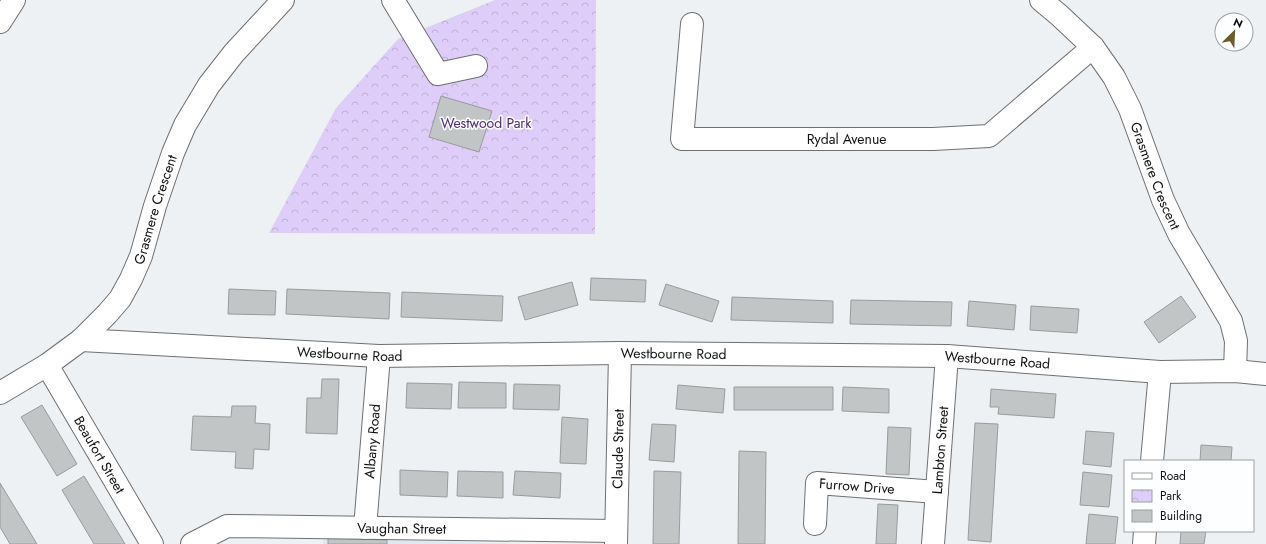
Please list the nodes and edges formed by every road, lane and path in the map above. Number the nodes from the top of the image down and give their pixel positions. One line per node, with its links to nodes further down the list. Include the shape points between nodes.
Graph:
1 (14, 0): 5 (street)
2 (283, 0): 9 (street, Grasmere Crescent, via 234,53 185,125 173,152 141,256 131,279 116,304)
3 (393, 0): 8 (street, via 438,74)
4 (1041, 0): 7 (street, Grasmere Crescent)
5 (0, 22)
6 (692, 24): 7 (street, Rydal Avenue, via 682,139 925,139 989,136)
7 (1093, 47): 14 (street, Grasmere Crescent, via 1114,77 1130,109 1163,200 1179,234 1231,321 1236,341)
8 (476, 66)
9 (81, 340): 11 (street, Westbourne Road); 13 (street, Grasmere Crescent)
10 (620, 353): 11 (street, Westbourne Road); 12 (street, Westbourne Road); 24 (street, Claude Street)
11 (379, 356): 21 (street, Albany Road)
12 (947, 356): 15 (street, Westbourne Road); 19 (street, Lambton Street)
13 (47, 365): 17 (street, Grasmere Crescent); 25 (street, Beaufort Street)
14 (1235, 371): 15 (street, Westbourne Road); 16 (street, Westbourne Road)
15 (1160, 372): 18 (street)
16 (1266, 374)
17 (0, 393)
18 (1152, 460)
19 (937, 492): 20 (street, Furrow Drive, via 817,483); 27 (street, Lambton Street)
20 (815, 524)
21 (365, 528): 23 (street, Vaughan Street); 24 (street, Vaughan Street)
22 (1145, 532): 28 (street)
23 (306, 535): 26 (street, Vaughan Street, via 227,526)
24 (616, 538)
25 (152, 544)
26 (192, 544)
27 (933, 544)
28 (1144, 544)

